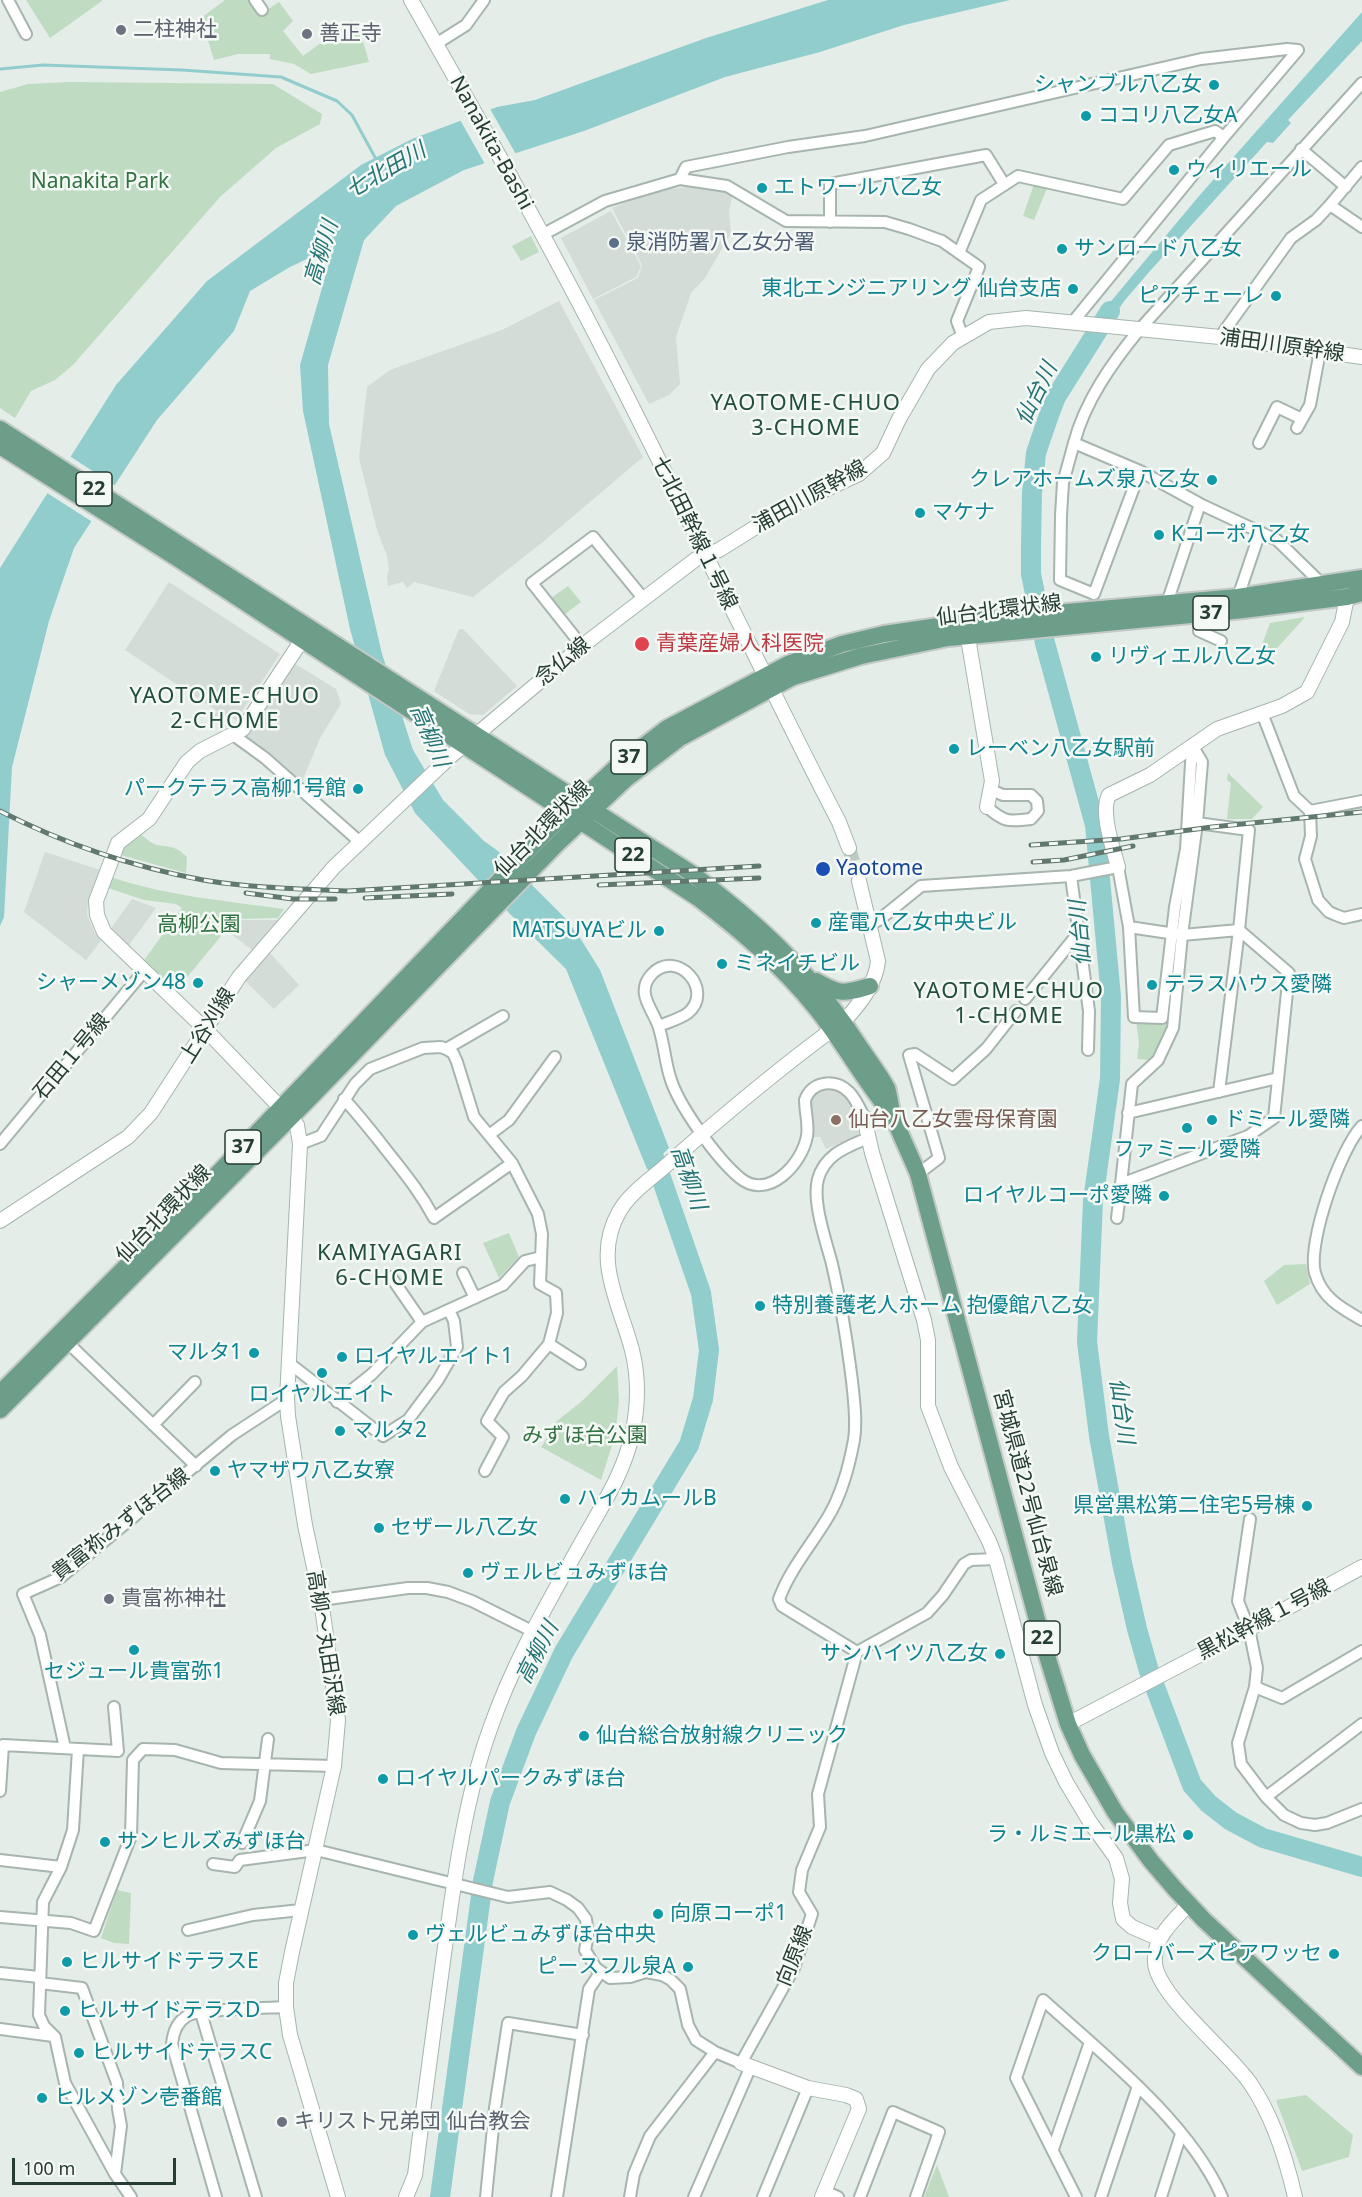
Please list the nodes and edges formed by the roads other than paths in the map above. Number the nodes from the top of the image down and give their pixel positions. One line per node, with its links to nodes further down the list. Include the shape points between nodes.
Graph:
1 (8, 0): 6 (street)
2 (255, 0): 5 (street)
3 (411, 0): 7 (street)
4 (484, 0): 7 (street, via 466,25)
5 (262, 10)
6 (26, 34)
7 (436, 44): 16 (street, Nanakita-Bashi)
8 (1362, 82): 10 (street)
9 (1224, 137): 12 (street, via 1298,50 1201,59 865,136 686,167); 13 (street, via 1215,130 1169,145 1123,199 1018,176); 21 (street)
10 (1301, 149): 14 (street); 22 (street)
11 (1362, 167): 14 (street)
12 (680, 179): 17 (street, via 727,186 786,220); 19 (street, via 605,201)
13 (1004, 184): 17 (street, via 986,155 830,184); 20 (street, via 981,200)
14 (1346, 187): 15 (street)
15 (1330, 205): 18 (street); 24 (street, via 1291,238)
16 (534, 221): 19 (street, 七北田幹線１号線)
17 (830, 222): 20 (street, via 885,222 942,241)
18 (1362, 227)
19 (542, 235): 35 (street, 七北田幹線１号線, via 603,349)
20 (958, 253): 23 (street, via 979,267 957,321)
21 (1074, 323): 22 (street, 浦田川原幹線); 23 (street, 浦田川原幹線, via 1026,318 988,322)
22 (1135, 329): 24 (street, 浦田川原幹線); 28 (street, via 1110,364)
23 (963, 337): 35 (street, 浦田川原幹線, via 928,369 883,453 859,474 788,507)
24 (1220, 337): 25 (street, 浦田川原幹線)
25 (1320, 351): 26 (street, 浦田川原幹線); 29 (street, via 1310,405 1300,423 1277,408)
26 (1362, 357)
27 (0, 429): 34 (main road, 22)
28 (1074, 443): 31 (street); 31 (street, via 1063,483 1060,580 1094,594)
29 (1259, 443)
30 (0, 446): 34 (main road, 22)
31 (1140, 471): 32 (street)
32 (1200, 504): 33 (street); 41 (street)
33 (1260, 532): 37 (street, via 1277,540); 39 (street)
34 (183, 554): 45 (main road, 22); 51 (main road, 22, via 349,653)
35 (701, 557): 40 (street, 念仏線); 48 (street, 七北田幹線１号線)
36 (1362, 578): 37 (main road, 仙台北環状線 / 37)
37 (1323, 585): 39 (main road, 仙台北環状線 / 37)
38 (1354, 595): 42 (main road, 仙台北環状線 / 37); 49 (street, via 1307,692)
39 (1238, 597): 41 (main road, 仙台北環状線 / 37)
40 (643, 598): 47 (street, 念仏線); 47 (street, via 593,537 532,583)
41 (1169, 604): 43 (main road, 仙台北環状線 / 37)
42 (1199, 614): 43 (main road, 仙台北環状線 / 37); 46 (street, via 1199,631)
43 (1057, 620): 44 (main road, 仙台北環状線 / 37)
44 (966, 629): 48 (main road, 仙台北環状線 / 37, via 884,634 842,645 788,664); 53 (street)
45 (302, 640): 50 (street, via 243,729); 51 (main road, 22, via 409,710)
46 (1221, 641)
47 (582, 646): 51 (street, 念仏線)
48 (767, 683): 57 (main road, 仙台北環状線 / 37, via 680,738); 61 (street, 七北田幹線１号線, via 840,822)
49 (1262, 713): 52 (street, via 1217,729); 58 (street, via 1294,796)
50 (232, 734): 60 (street, via 266,758); 71 (street, via 187,762 149,819 118,843 96,901 104,932)
51 (469, 740): 56 (street, 念仏線); 57 (main road, 22)
52 (1192, 746): 59 (street, via 1202,762); 62 (street, via 1150,775 1109,795 1106,810); 70 (street)
53 (991, 790): 55 (street); 55 (street, via 1003,795 1030,795 1037,801 1038,811 1031,819 1008,821)
54 (1362, 801): 58 (street)
55 (987, 807)
56 (397, 808): 60 (street, 上谷刈線)
57 (580, 811): 72 (main road, 22, via 691,873 725,898); 77 (main road, 22, via 744,933); 86 (main road, 仙台北環状線 / 37)
58 (1310, 812): 65 (street, via 1311,836 1305,860 1318,900 1329,912 1344,918)
59 (1197, 823): 68 (street, via 1249,830); 70 (street)
60 (360, 842): 79 (street, 上谷刈線, via 239,977)
61 (849, 848)
62 (1114, 867): 63 (street); 67 (street)
63 (1074, 875): 66 (street, via 921,886); 69 (street)
64 (860, 881): 66 (street)
65 (1362, 914)
66 (871, 924): 73 (street, via 878,961)
67 (1129, 927): 70 (street); 70 (street, via 1134,1017 1162,1018)
68 (1239, 930): 70 (street); 83 (street, via 1289,974); 84 (street)
69 (1080, 931): 74 (street); 81 (street, via 1089,1011)
70 (1177, 935): 87 (street, via 1173,1028 1158,1060 1131,1084)
71 (144, 971): 79 (street); 93 (street, 石田１号線)
72 (808, 975): 73 (main road, via 839,993); 77 (main road, 22)
73 (870, 986): 77 (street, via 857,1007)
74 (1025, 999)
75 (1016, 1011): 96 (street, via 986,1049 953,1079 915,1054 909,1055 939,1158)
76 (503, 1016): 80 (street)
77 (838, 1025): 90 (street); 96 (main road, 宮城県道22号仙台泉線 / 22, via 887,1089 893,1115)
78 (659, 1026): 78 (street, via 645,997 646,984 658,969 680,967 696,984 695,1003 683,1016); 90 (street, via 670,1078)
79 (206, 1030): 86 (street); 98 (street, 上谷刈線, via 151,1113 128,1137)
80 (446, 1049): 85 (street, via 423,1048 370,1069); 91 (street, via 457,1062 474,1117)
81 (1088, 1050)
82 (555, 1057): 91 (street, via 509,1120)
83 (1278, 1078): 84 (street); 97 (street, via 1274,1118 1248,1136)
84 (1219, 1092): 87 (street)
85 (344, 1099): 94 (street, via 321,1136); 95 (street, via 407,1174 434,1218)
86 (286, 1112): 94 (street, 高柳～丸田沢線, via 297,1125); 107 (main road, 仙台北環状線 / 37); 112 (main road, 仙台北環状線 / 37)
87 (1128, 1113): 97 (street)
88 (864, 1118): 90 (street, via 840,1085 815,1087 805,1100 807,1136 803,1149 780,1179 767,1186 741,1179); 92 (street)
89 (1362, 1126): 105 (street, via 1335,1178 1317,1232 1313,1264 1315,1275 1335,1306)
90 (702, 1134): 124 (street, via 635,1193 620,1209 611,1229 608,1260 612,1289 633,1352 637,1404 632,1435 622,1468)
91 (489, 1135): 95 (street)
92 (868, 1138): 120 (street, via 924,1320 928,1340 928,1406 951,1467); 126 (street, via 830,1158 816,1191 843,1313 854,1437 841,1489 784,1584 779,1599 782,1606)
93 (0, 1144)
94 (300, 1144): 109 (street, 高柳～丸田沢線)
95 (512, 1163): 100 (street, via 538,1214)
96 (918, 1174): 129 (main road, 宮城県道22号仙台泉線 / 22)
97 (1121, 1184): 99 (street)
98 (2, 1216)
99 (1117, 1218)
100 (541, 1257): 103 (street, via 525,1261 503,1285); 108 (street, via 540,1284 556,1293 557,1313)
101 (463, 1273): 103 (street)
102 (391, 1277): 106 (street)
103 (475, 1298): 104 (street)
104 (448, 1310): 106 (street); 114 (street, via 457,1347 408,1420 383,1436)
105 (1362, 1320)
106 (422, 1322): 114 (street, via 372,1374)
107 (68, 1343): 115 (main road, 仙台北環状線 / 37); 116 (street)
108 (549, 1344): 110 (street); 118 (street, via 504,1392 487,1421 503,1437)
109 (289, 1363): 113 (street, 高柳～丸田沢線); 114 (street)
110 (580, 1364)
111 (195, 1382): 116 (street)
112 (0, 1393)
113 (287, 1400): 117 (street, 貴富祢みずほ台線, via 232,1436); 122 (street, 高柳～丸田沢線, via 305,1525)
114 (338, 1402)
115 (0, 1410)
116 (153, 1425): 117 (street)
117 (196, 1466): 132 (street, 貴富祢みずほ台線, via 61,1577 23,1594 40,1635)
118 (485, 1471)
119 (1250, 1519): 123 (street, via 1238,1601)
120 (996, 1559): 126 (street, via 964,1564 927,1613); 150 (street, via 1035,1706 1052,1754 1090,1822 1116,1858 1122,1879 1123,1919)
121 (1362, 1567): 123 (street, 黒松幹線１号線)
122 (321, 1600): 124 (street, via 400,1588 427,1588 472,1600); 135 (street, 高柳～丸田沢線, via 338,1720)
123 (1249, 1629): 127 (street, via 1257,1668); 129 (street, 黒松幹線１号線)
124 (532, 1631): 144 (street, via 489,1730 476,1777)
125 (1362, 1651): 127 (street, via 1282,1698)
126 (857, 1652): 161 (street, 向原線, via 818,1794 819,1827 802,1870 799,1892 812,1914 794,1968)
127 (1255, 1687): 137 (street, via 1238,1743 1242,1764)
128 (114, 1707): 133 (street, via 118,1751)
129 (1068, 1724): 145 (main road, 宮城県道22号仙台泉線 / 22, via 1115,1812)
130 (1362, 1724): 137 (street)
131 (268, 1739): 134 (street)
132 (65, 1748): 133 (street); 136 (street, via 3,1744)
133 (78, 1749): 143 (street, via 73,1830)
134 (264, 1766): 135 (street); 139 (street, via 260,1801 244,1839); 148 (street, via 221,1763 175,1750 144,1749 133,1760 131,1836 94,1931 71,1923)
135 (334, 1766): 140 (street, 高柳～丸田沢線)
136 (0, 1791)
137 (1266, 1797): 138 (street, via 1284,1815 1315,1825)
138 (1362, 1809)
139 (235, 1829)
140 (316, 1850): 142 (street, via 240,1860 235,1867); 144 (street); 146 (street, 高柳～丸田沢線)
141 (0, 1860): 143 (street)
142 (213, 1864)
143 (61, 1867): 148 (street, via 44,1902)
144 (460, 1886): 152 (street, via 508,1897 550,1892 567,1900 586,1919 585,1950); 173 (street, via 415,2175)
145 (1189, 1904): 150 (street); 162 (main road, 宮城県道22号仙台泉線 / 22)
146 (301, 1910): 149 (street, via 253,1915); 154 (street, 高柳～丸田沢線, via 286,1983)
147 (0, 1917): 148 (street)
148 (41, 1921): 153 (street)
149 (188, 1930)
150 (1160, 1939): 185 (street, via 1155,1963 1160,1979 1251,2083 1281,2145)
151 (0, 1973): 153 (street)
152 (600, 1973): 158 (street, via 589,1989); 160 (street, via 610,1978 645,1972 671,1980 680,1989 688,2025 696,2040)
153 (40, 1980): 157 (street, via 39,2016); 167 (street, via 82,1988 117,2083 121,2126)
154 (286, 2007): 155 (street); 172 (street, 高柳～丸田沢線, via 290,2035)
155 (201, 2013): 170 (street, via 186,2016 180,2022 172,2044); 171 (street)
156 (0, 2028): 157 (street)
157 (53, 2036): 167 (street, via 65,2083)
158 (583, 2036): 174 (street, via 508,2023); 175 (street)
159 (1090, 2042): 163 (street); 166 (street); 166 (street, via 1043,2001 1016,2078)
160 (715, 2052): 161 (street); 176 (street, via 650,2136 634,2174)
161 (746, 2064): 164 (street); 177 (street, 向原線)
162 (1362, 2067)
163 (1138, 2086): 165 (street); 182 (street)
164 (808, 2088): 168 (street, via 856,2099 859,2109); 178 (street)
165 (1181, 2134): 183 (street); 184 (street, via 1209,2171)
166 (1053, 2149): 181 (street)
167 (115, 2174): 169 (street)
168 (828, 2195)
169 (131, 2197)
170 (216, 2197)
171 (256, 2197)
172 (338, 2197)
173 (406, 2197)
174 (486, 2197)
175 (556, 2197)
176 (630, 2197)
177 (694, 2197)
178 (763, 2197)
179 (861, 2197): 180 (street, via 893,2112 939,2132)
180 (916, 2197)
181 (1076, 2197)
182 (1101, 2197)
183 (1161, 2197)
184 (1222, 2197)
185 (1295, 2197)

